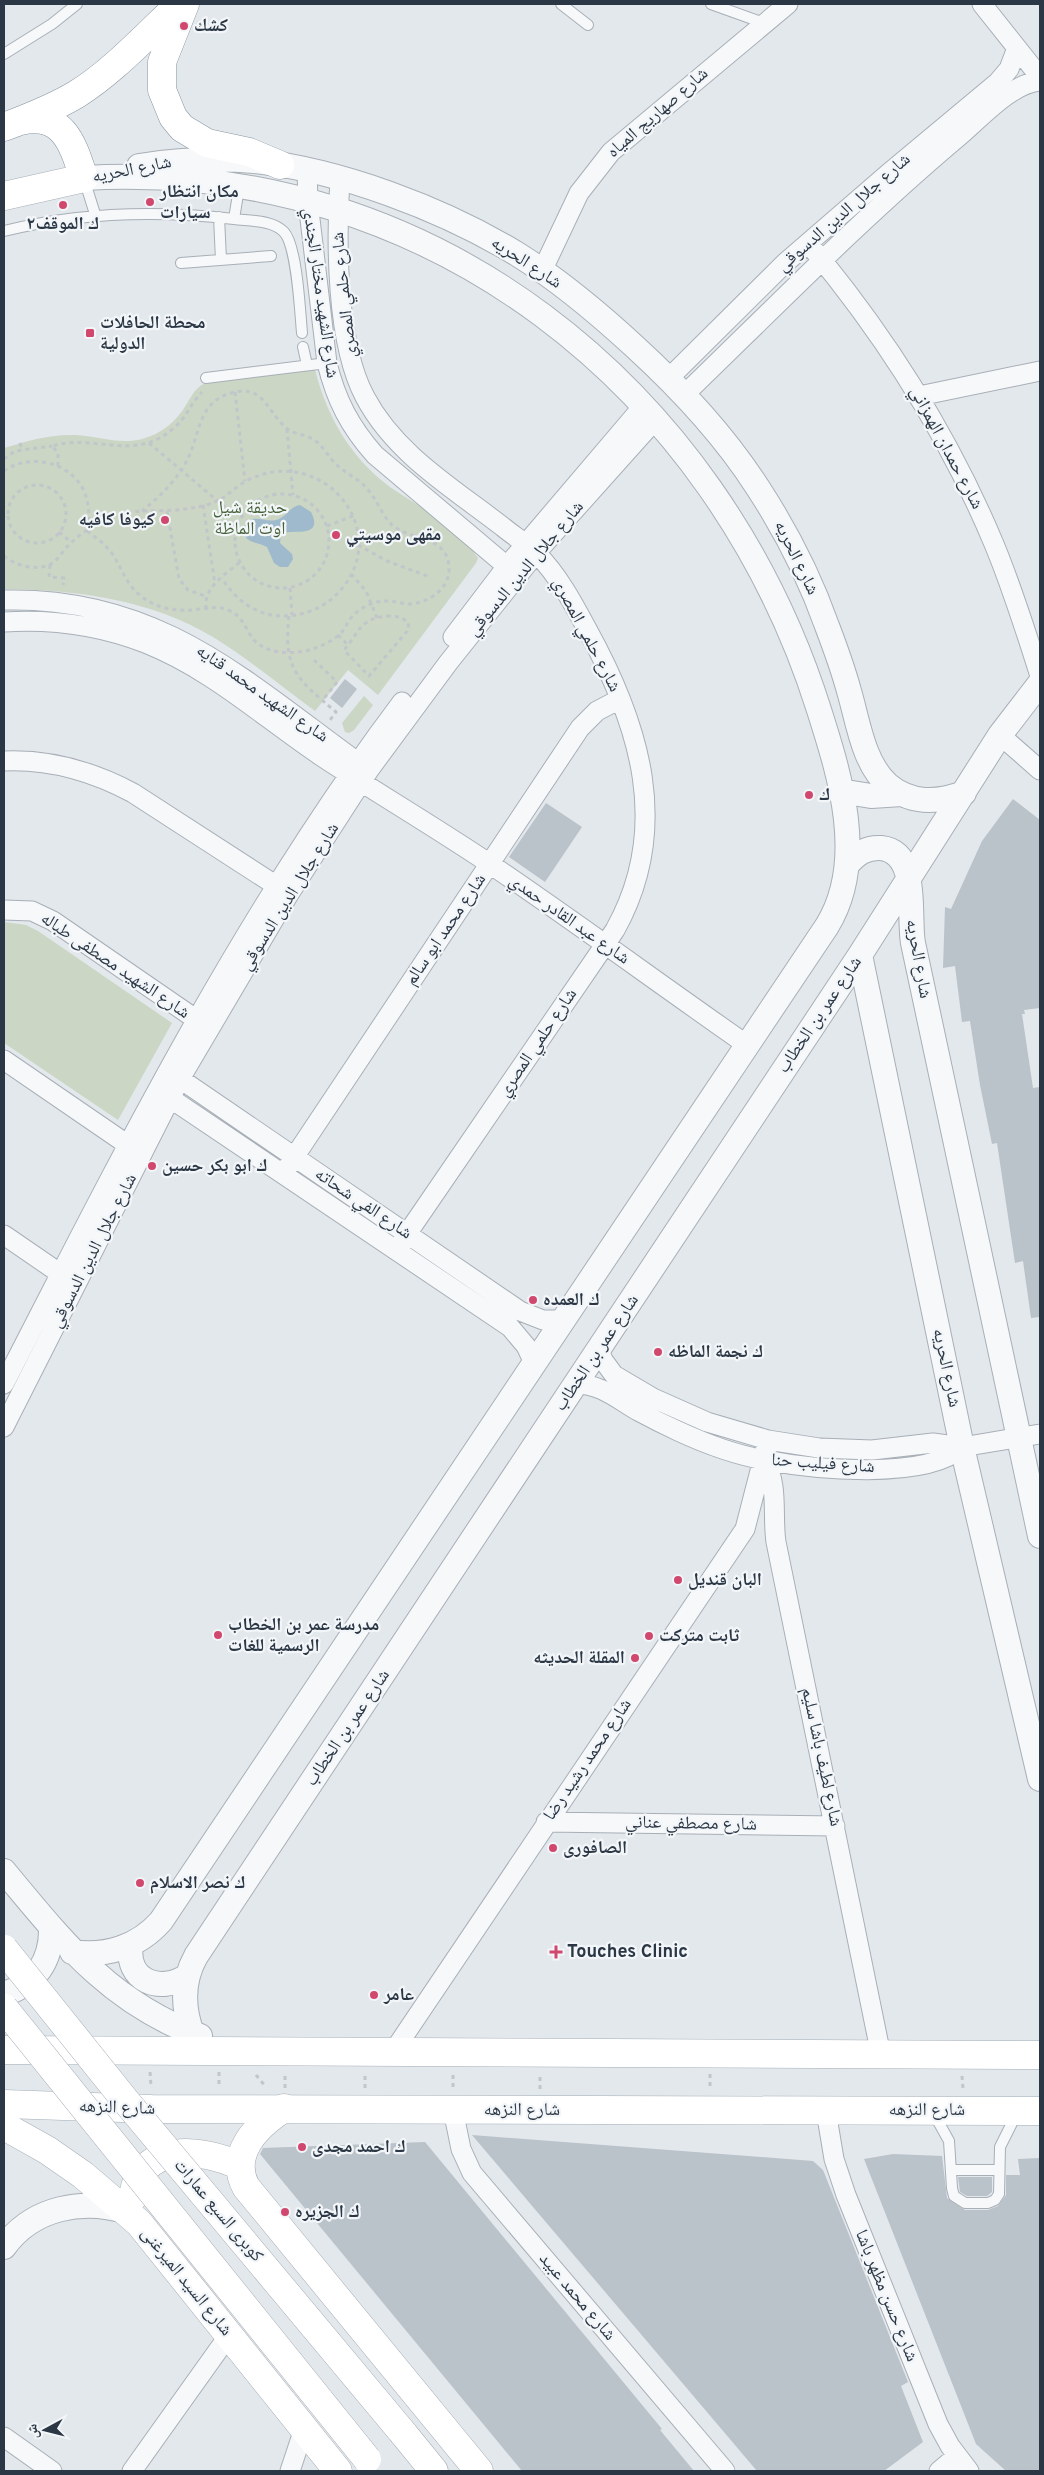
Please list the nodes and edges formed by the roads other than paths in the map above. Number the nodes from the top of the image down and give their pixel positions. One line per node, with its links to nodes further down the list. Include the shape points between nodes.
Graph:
1 (76, 4): 11 (lane, via 46,28)
2 (180, 4): 14 (main road, via 79,93)
3 (185, 4): 15 (main road, via 162,62 162,90 173,117 188,132 207,143 249,152)
4 (560, 4): 9 (lane)
5 (711, 4): 8 (lane)
6 (788, 4): 8 (street, شارع صهاريج المياه)
7 (982, 4): 10 (street)
8 (764, 23): 32 (street, شارع صهاريج المياه, via 631,134 600,165 570,208)
9 (588, 25)
10 (1017, 48): 12 (street); 27 (street, شارع جلال الدين الدسوقي, via 1009,69 998,82)
11 (4, 54)
12 (1040, 77)
13 (1040, 81): 30 (street, شارع جلال الدين الدسوقي, via 1009,94 927,163)
14 (12, 124): 17 (main road, via 40,120 59,127 72,142)
15 (280, 165): 16 (street, شارع الحريه); 17 (street, شارع الحريه, via 224,160 167,162)
16 (307, 171): 18 (street, شارع الحريه); 21 (street, شارع الشهيد مختار الجندي)
17 (84, 178): 19 (street, شارع الحريه, via 170,178); 20 (main road); 23 (lane)
18 (340, 179): 22 (street, شارع حلمي المصري); 32 (street, شارع الحريه, via 394,196 457,222)
19 (239, 187): 21 (street, شارع الحريه); 25 (lane)
20 (4, 196)
21 (308, 202): 22 (street, شارع الحريه); 35 (street, شارع الشهيد مختار الجندي)
22 (338, 211): 41 (street, شارع الحريه, via 432,247 522,299 585,348); 42 (street, شارع حلمي المصري, via 346,341 364,395 384,428 410,456)
23 (94, 214): 24 (lane, via 163,213); 26 (lane)
24 (219, 217): 25 (lane); 29 (lane)
25 (234, 219): 33 (lane, via 269,223 289,239)
26 (4, 231)
27 (808, 243): 30 (street, شارع حمدان الهمزاني); 39 (street, شارع جلال الدين الدسوقي, via 742,304)
28 (271, 256): 29 (lane)
29 (221, 260): 31 (lane)
30 (822, 260): 39 (street, شارع جلال الدين الدسوقي); 40 (street, شارع حمدان الهمزاني)
31 (181, 263)
32 (542, 271): 39 (street, شارع الحريه, via 608,322)
33 (302, 333)
34 (303, 347): 36 (lane)
35 (327, 363): 36 (lane); 43 (street, شارع الشهيد مختار الجندي, via 343,413 357,435 375,455)
36 (307, 365): 38 (lane)
37 (1040, 371): 40 (street)
38 (206, 383)
39 (676, 387): 55 (street, شارع الحريه, via 740,462 788,539 826,623 869,757 882,778)
40 (920, 396): 46 (street, شارع حمدان الهمزاني, via 956,462 994,544)
41 (650, 412): 42 (street, شارع جلال الدين الدسوقي); 53 (street, شارع الحريه, via 728,515 770,590 811,688)
42 (531, 549): 43 (street, شارع جلال الدين الدسوقي); 48 (street, شارع حلمي المصري, via 555,576 579,615 602,656)
43 (512, 571): 52 (street, شارع جلال الدين الدسوقي)
44 (4, 600): 52 (street, شارع الشهيد محمد قنايه, via 40,600 84,606 165,631 231,669 320,735)
45 (4, 622): 52 (street, شارع الشهيد محمد قنايه, via 51,622 97,629 167,652)
46 (1040, 676)
47 (1040, 683): 49 (street, شارع عمر بن الخطاب)
48 (620, 699): 56 (street, شارع محمد ابو سالم, via 585,722); 61 (street, شارع حلمي المصري, via 641,764 647,821 643,859 632,895)
49 (1000, 735): 51 (street); 54 (street, شارع عمر بن الخطاب)
50 (4, 762): 59 (street, via 67,766 112,781)
51 (1040, 770)
52 (359, 772): 56 (street, شارع عبد القادر حمدي); 59 (street, شارع جلال الدين الدسوقي)
53 (840, 791): 55 (street, via 871,796); 57 (street, شارع الحريه)
54 (964, 793): 55 (street, شارع الحريه, via 932,801); 58 (street, شارع عمر بن الخطاب)
55 (902, 794)
56 (490, 864): 61 (street, شارع عبد القادر حمدي); 69 (street, شارع محمد ابو سالم)
57 (847, 865): 58 (street, via 860,852 885,848 904,864); 64 (street, via 844,888 833,917)
58 (909, 880): 62 (street, شارع عمر بن الخطاب); 82 (street, شارع الحريه, via 913,943)
59 (283, 890): 63 (street, شارع جلال الدين الدسوقي); 66 (street, شارع جلال الدين الدسوقي)
60 (4, 910): 63 (street, شارع الشهيد مصطفى طباله, via 32,911 54,921)
61 (605, 945): 64 (street, شارع عبد القادر حمدي); 71 (street, شارع حلمي المصري)
62 (860, 955): 77 (street, شارع عمر بن الخطاب); 84 (street, شارع الحريه)
63 (196, 1020): 66 (street, شارع جلال الدين الدسوقي)
64 (747, 1046): 76 (street)
65 (4, 1060): 68 (street)
66 (174, 1075): 67 (street, شارع جلال الدين الدسوقي); 69 (street, شارع الفي شحاته)
67 (164, 1094): 68 (street, شارع جلال الدين الدسوقي); 70 (street, شارع الفي شحاته); 75 (street, شارع جلال الدين الدسوقي)
68 (128, 1145): 74 (street, شارع جلال الدين الدسوقي)
69 (295, 1157): 70 (street, شارع محمد ابو سالم); 71 (street, شارع الفي شحاته)
70 (284, 1174): 73 (street, شارع الفي شحاته)
71 (407, 1234): 73 (street, شارع حلمي المصري); 76 (street, شارع الفي شحاته, via 526,1314 544,1320)
72 (4, 1235): 74 (street)
73 (396, 1250): 78 (street, شارع الفي شحاته, via 510,1327 526,1346)
74 (60, 1274): 75 (street); 79 (street, شارع جلال الدين الدسوقي)
75 (77, 1285): 81 (street, شارع جلال الدين الدسوقي)
76 (563, 1320): 78 (street)
77 (599, 1349): 80 (street, شارع عمر بن الخطاب); 83 (street, شارع فيليب حنا, via 614,1375 653,1398 707,1422)
78 (534, 1363): 94 (street, via 161,1921)
79 (4, 1384)
80 (576, 1384): 85 (street, شارع فيليب حنا, via 601,1388 645,1415 698,1440); 97 (street, شارع عمر بن الخطاب, via 196,1956)
81 (4, 1427)
82 (1030, 1436): 84 (street, شارع فيليب حنا); 87 (street, شارع الحريه)
83 (768, 1440): 84 (street, شارع فيليب حنا, via 854,1450 934,1443); 85 (street, شارع محمد رشيد رضا)
84 (962, 1447): 85 (street, شارع فيليب حنا, via 939,1462 873,1469 817,1467); 89 (street, شارع الحريه)
85 (764, 1460): 86 (street, شارع محمد رشيد رضا); 88 (street, شارع لطيف باشا سليم, via 774,1485)
86 (745, 1528): 88 (street, via 763,1531); 90 (street, شارع محمد رشيد رضا)
87 (1040, 1536)
88 (776, 1542): 91 (street, شارع لطيف باشا سليم)
89 (1040, 1779)
90 (546, 1822): 91 (street, شارع مصطفي عناني); 103 (street, شارع محمد رشيد رضا)
91 (835, 1826): 104 (street, شارع لطيف باشا سليم)
92 (4, 1871): 93 (street)
93 (51, 1927): 96 (street); 98 (street, via 50,1947 40,1970 22,1987)
94 (131, 1944): 96 (street, via 115,1951); 97 (street, via 132,1964 143,1979 169,1984)
95 (4, 1948): 127 (main road, كوبرى السبع عمارات, bridge, via 125,2100)
96 (72, 1952): 100 (street, via 134,2004)
97 (187, 1976): 100 (street, شارع عمر بن الخطاب, via 184,2005)
98 (4, 1994)
99 (4, 2008): 126 (main road, bridge)
100 (192, 2033): 102 (street)
101 (4, 2050): 102 (main road)
102 (226, 2050): 103 (main road)
103 (393, 2052): 104 (main road)
104 (881, 2055): 105 (main road)
105 (1040, 2055)
106 (4, 2104): 107 (main road, شارع النزهه, via 152,2109)
107 (284, 2108): 108 (main road, شارع النزهه); 113 (main road, via 255,2133 242,2152)
108 (453, 2110): 111 (main road, شارع النزهه); 129 (street, شارع محمد عبيد, via 461,2149 472,2173)
109 (931, 2110): 110 (main road, شارع النزهه); 111 (main road, شارع النزهه); 114 (lane, via 949,2141)
110 (1030, 2111): 115 (lane, via 1002,2141)
111 (826, 2112): 121 (street, شارع حسن مظهر باشا, via 841,2183 936,2418)
112 (4, 2126): 116 (main road, شارع السيد الميرغنى, via 71,2166)
113 (240, 2166): 116 (main road, via 199,2153 174,2153 157,2159 143,2171 135,2188); 128 (main road, via 242,2181 250,2193)
114 (952, 2170): 115 (lane); 115 (lane, via 952,2188 957,2199 965,2203 995,2200 999,2194)
115 (999, 2170)
116 (134, 2218): 117 (street, via 100,2206 71,2206 29,2222); 118 (main road, شارع السيد الميرغنى)
117 (4, 2247)
118 (229, 2335): 119 (main road, شارع السيد الميرغنى); 123 (street)
119 (304, 2429): 124 (street); 125 (main road, شارع السيد الميرغنى)
120 (4, 2437): 122 (street)
121 (957, 2456): 130 (street); 131 (street, شارع حسن مظهر باشا)
122 (52, 2471)
123 (132, 2471)
124 (290, 2471)
125 (338, 2471)
126 (376, 2471)
127 (434, 2471)
128 (479, 2471)
129 (725, 2471)
130 (939, 2471)
131 (969, 2471)

